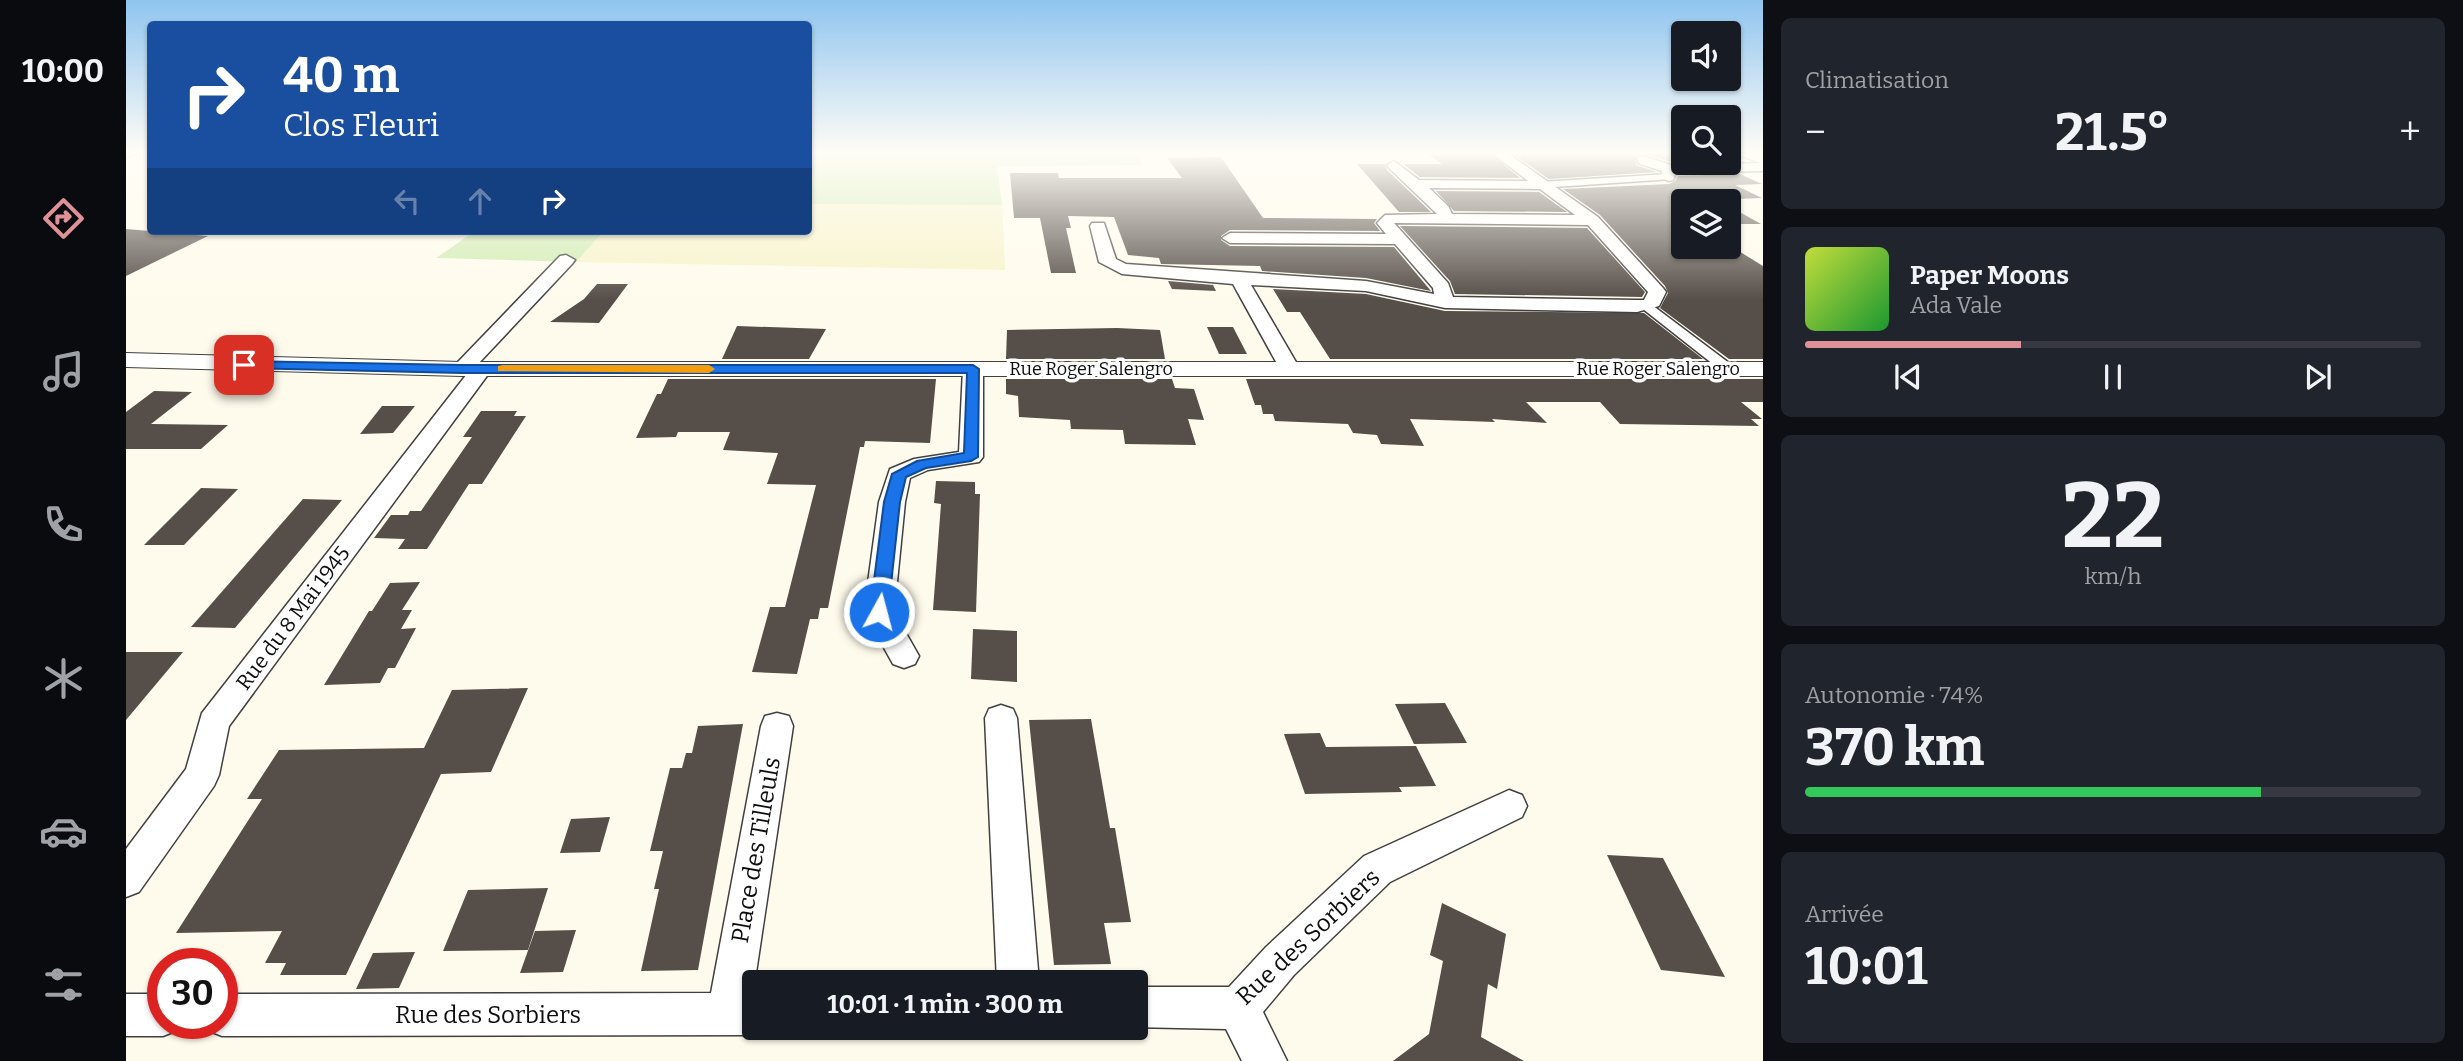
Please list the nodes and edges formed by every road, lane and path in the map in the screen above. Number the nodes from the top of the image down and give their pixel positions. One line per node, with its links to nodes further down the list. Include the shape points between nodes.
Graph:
1 (1435, 202): 3 (street)
2 (1565, 202): 4 (street)
3 (1446, 219): 4 (street); 7 (street, via 1387,220)
4 (1592, 220): 11 (street, via 1657,292)
5 (1098, 226): 9 (street, via 1108,262 1122,269)
6 (1230, 238): 7 (street)
7 (1398, 239): 10 (street, via 1442,287)
8 (566, 260): 13 (street, Rue du 8 Mai 1945, via 523,302)
9 (1239, 279): 10 (street, via 1366,286); 15 (street)
10 (1445, 302): 11 (street)
11 (1648, 306): 16 (street)
12 (126, 360): 13 (street, Rue Roger Salengro)
13 (472, 369): 14 (street, Rue Roger Salengro); 22 (street, Rue du 8 Mai 1945, via 214,722 202,775)
14 (973, 369): 15 (street, Rue Roger Salengro); 18 (street, via 971,457 922,464 899,474 892,502 879,612)
15 (1290, 369): 16 (street, Rue Roger Salengro)
16 (1728, 369): 17 (street, Rue Roger Salengro)
17 (1763, 369)
18 (904, 656)
19 (1001, 718): 23 (street)
20 (777, 726): 26 (street, Place des Tilleuls)
21 (1509, 806): 24 (street, Rue des Sorbiers, via 1377,869 1280,961)
22 (126, 879)
23 (1017, 970)
24 (1238, 1008): 25 (street, Rue des Sorbiers); 30 (street)
25 (1148, 1009)
26 (741, 1014): 29 (street, Rue des Sorbiers)
27 (126, 1015): 28 (street)
28 (147, 1015)
29 (238, 1015)
30 (1265, 1061)

